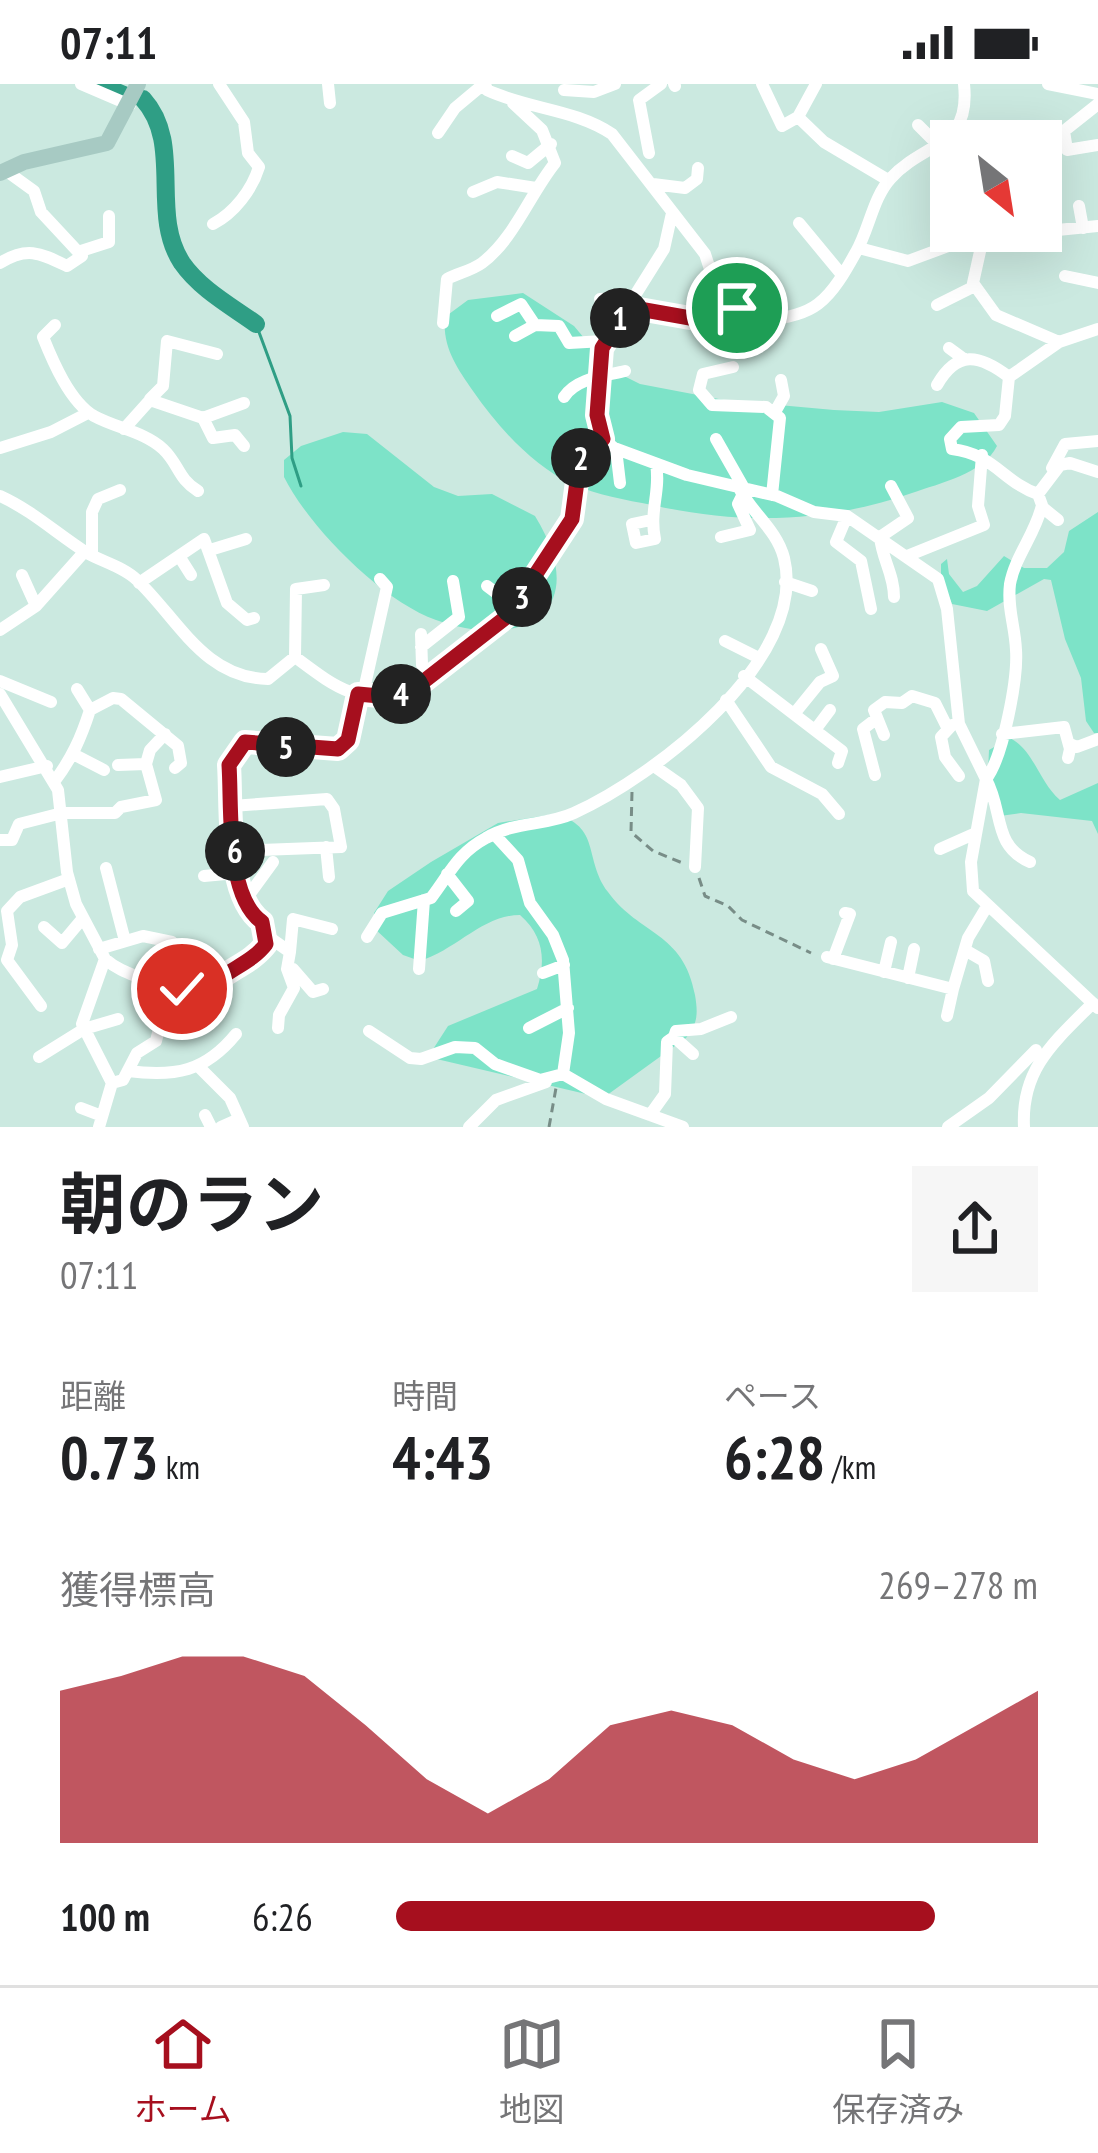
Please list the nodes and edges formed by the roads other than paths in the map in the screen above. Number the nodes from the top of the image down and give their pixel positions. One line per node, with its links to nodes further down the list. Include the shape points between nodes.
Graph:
1 (81, 84): 17 (street)
2 (138, 84): 17 (main road)
3 (219, 84): 39 (street, via 244,122 248,153 259,167 231,212)
4 (328, 84): 15 (street)
5 (615, 84): 11 (street, via 594,92)
6 (762, 84): 19 (street, via 772,123)
7 (816, 84): 19 (street)
8 (964, 84): 20 (street)
9 (1048, 84): 13 (street)
10 (670, 85): 28 (street, via 639,100 651,150)
11 (563, 87): 18 (street)
12 (481, 89): 14 (street); 22 (street)
13 (1098, 94)
14 (512, 102): 18 (street); 24 (street)
15 (330, 103)
16 (1098, 104): 25 (street, via 1064,131 1067,150)
17 (130, 105): 30 (main road, via 107,143)
18 (562, 113): 28 (street, via 612,134)
19 (798, 117): 31 (street)
20 (960, 120)
21 (918, 124): 23 (street)
22 (438, 133)
23 (930, 137)
24 (551, 145): 27 (street, via 528,163); 33 (street, via 555,163)
25 (1098, 145)
26 (930, 151): 31 (street)
27 (512, 156)
28 (640, 167): 32 (street)
29 (698, 168): 32 (street, via 686,188)
30 (3, 172): 42 (street, via 34,191 41,212)
31 (888, 180): 41 (street)
32 (651, 184): 36 (street)
33 (536, 188): 34 (street, via 497,182); 55 (street, via 486,260 446,279)
34 (473, 192)
35 (1079, 206): 40 (street)
36 (672, 213): 51 (street, via 664,249); 54 (street, via 705,254 718,297)
37 (109, 216): 42 (street, via 109,242)
38 (800, 223): 46 (street)
39 (213, 224)
40 (1091, 227)
41 (859, 248): 43 (street, via 908,261); 46 (street)
42 (81, 250): 45 (street, via 74,265 34,250)
43 (932, 252)
44 (981, 252): 49 (street)
45 (0, 263)
46 (842, 275): 54 (street, via 810,309)
47 (1065, 276): 48 (street)
48 (1098, 283)
49 (975, 286): 52 (street); 61 (street, via 996,315)
50 (600, 299): 51 (street)
51 (631, 302): 54 (street, via 707,321); 60 (street)
52 (944, 307)
53 (497, 316): 57 (street, via 521,304)
54 (750, 319)
55 (443, 323)
56 (55, 325): 75 (street, via 43,338)
57 (535, 325): 59 (street); 60 (street, via 559,326 569,344)
58 (1098, 329): 61 (street)
59 (515, 336)
60 (604, 341): 67 (street)
61 (1059, 341): 68 (street)
62 (949, 348): 64 (street)
63 (217, 354): 72 (street, via 167,341 163,386)
64 (964, 359): 68 (street); 70 (street, via 948,365)
65 (733, 367): 74 (street, via 703,374 705,400)
66 (626, 371): 67 (street)
67 (601, 375): 71 (street); 78 (street)
68 (1009, 377): 84 (street, via 998,425 962,427 950,439 952,448)
69 (781, 380): 74 (street)
70 (937, 385)
71 (564, 397)
72 (150, 400): 76 (street); 77 (street)
73 (244, 403): 76 (street)
74 (776, 412): 93 (street, via 781,442)
75 (88, 413): 77 (street); 82 (street)
76 (203, 418): 81 (street, via 213,439 235,434)
77 (124, 429): 91 (street, via 163,449)
78 (603, 439): 83 (street); 117 (street, via 580,459 572,519)
79 (716, 439): 92 (street)
80 (1098, 441): 87 (street, via 1065,444)
81 (244, 446)
82 (0, 448)
83 (616, 449): 85 (street); 88 (street)
84 (982, 455): 95 (street); 105 (street, via 984,525)
85 (656, 464): 92 (street); 97 (street)
86 (1098, 472): 87 (street, via 1070,463)
87 (1049, 475): 95 (street)
88 (620, 483)
89 (891, 486): 100 (street, via 908,518)
90 (120, 490): 103 (street, via 98,500)
91 (198, 491)
92 (742, 491): 93 (street); 99 (street, via 738,504 750,530); 110 (street, via 777,540)
93 (772, 495): 96 (street)
94 (0, 496): 103 (street)
95 (1040, 500): 98 (street); 140 (street, via 1007,604 1016,651)
96 (847, 516): 100 (street); 118 (street, via 836,542 861,561)
97 (651, 520)
98 (1058, 520)
99 (721, 537)
100 (880, 537): 105 (street); 115 (street)
101 (246, 539): 102 (street)
102 (210, 550): 104 (street, via 204,539); 119 (street, via 227,603)
103 (88, 553): 111 (street); 116 (street)
104 (179, 556): 107 (street); 111 (street)
105 (907, 556): 137 (street, via 943,588)
106 (22, 575): 116 (street)
107 (190, 575)
108 (380, 579): 130 (street, via 387,587)
109 (453, 581): 125 (street, via 459,617 421,641 422,665)
110 (785, 582): 114 (street); 124 (street, via 778,628)
111 (139, 583): 123 (street, via 208,660 236,676 268,679)
112 (324, 585): 123 (street, via 296,589)
113 (487, 586): 117 (street)
114 (812, 591)
115 (894, 597)
116 (36, 606): 120 (street)
117 (515, 607): 125 (street)
118 (871, 609)
119 (254, 618)
120 (0, 630)
121 (724, 641): 124 (street)
122 (821, 649): 135 (street, via 833,676)
123 (295, 657): 130 (street, via 330,686)
124 (757, 657): 126 (street)
125 (432, 676): 130 (street, via 390,697)
126 (744, 676): 131 (street); 135 (street)
127 (0, 681): 132 (street)
128 (77, 688): 133 (street)
129 (0, 694): 147 (street)
130 (360, 694): 155 (street, via 338,749 245,742 229,765)
131 (727, 700): 148 (street); 157 (street, via 771,767 822,794)
132 (51, 702)
133 (90, 710): 139 (street, via 121,699); 144 (street)
134 (830, 710): 138 (street)
135 (794, 714): 138 (street)
136 (876, 718): 137 (street, via 878,705 920,695); 141 (street); 150 (street, via 862,729)
137 (953, 724): 151 (street, via 942,747); 153 (street)
138 (813, 728): 143 (street); 145 (street, via 842,751)
139 (165, 734): 146 (street); 149 (street, via 178,746)
140 (1002, 734): 142 (street, via 1057,725 1069,751); 153 (street)
141 (884, 735)
142 (1098, 739)
143 (800, 741)
144 (75, 755): 146 (street, via 111,767); 154 (street)
145 (838, 763)
146 (146, 764): 156 (street, via 156,800 115,813)
147 (47, 766): 152 (street); 154 (street)
148 (654, 766): 159 (street, via 568,816); 166 (street, via 698,808)
149 (175, 768)
150 (874, 775)
151 (959, 776)
152 (0, 777)
153 (986, 779): 158 (street); 165 (street, via 1005,842)
154 (54, 782): 156 (street)
155 (232, 806): 161 (street, via 327,799 341,847); 163 (street)
156 (62, 813): 160 (street, via 20,824 12,840); 172 (street)
157 (839, 814)
158 (976, 833): 162 (street); 175 (street, via 973,891)
159 (494, 834): 169 (street, via 456,858); 190 (street, via 518,860 530,903)
160 (0, 840)
161 (326, 847): 163 (street); 171 (street)
162 (940, 850)
163 (235, 851): 168 (street)
164 (273, 862): 174 (street)
165 (1030, 862)
166 (695, 867)
167 (106, 868): 182 (street)
168 (236, 873): 170 (street); 174 (street)
169 (447, 874): 173 (street); 176 (street, via 468,901)
170 (204, 876)
171 (329, 877)
172 (69, 879): 178 (street); 199 (street, via 20,897 7,911 8,960)
173 (424, 899): 181 (street, via 382,913); 191 (street)
174 (243, 903): 184 (street, via 262,922)
175 (986, 908): 187 (street); 200 (street)
176 (455, 911)
177 (845, 913): 192 (street, via 847,931 830,958)
178 (83, 918): 179 (street, via 62,943); 188 (street)
179 (44, 927)
180 (332, 929): 189 (street, via 292,919)
181 (367, 937)
182 (125, 941): 183 (street, via 150,935); 188 (street)
183 (172, 942)
184 (265, 942): 189 (street, via 273,940); 196 (street, via 206,991)
185 (891, 942): 192 (street)
186 (914, 950): 194 (street)
187 (964, 950): 195 (street, via 984,961); 198 (street)
188 (102, 954): 196 (street); 207 (street)
189 (289, 958): 197 (street, via 313,992); 205 (street, via 294,988)
190 (564, 964): 193 (street); 201 (street)
191 (419, 970)
192 (884, 972): 194 (street)
193 (543, 973)
194 (908, 977): 198 (street)
195 (988, 981)
196 (158, 987): 215 (street, via 158,1036)
197 (323, 989)
198 (953, 989): 202 (street)
199 (41, 1006)
200 (1095, 1006): 211 (street)
201 (568, 1008): 206 (street); 216 (street)
202 (947, 1016)
203 (731, 1017): 210 (street)
204 (118, 1019): 207 (street)
205 (278, 1028)
206 (529, 1028)
207 (84, 1029): 213 (street); 218 (street)
208 (369, 1030): 217 (street, via 410,1058 475,1048 495,1064)
209 (236, 1034): 214 (street)
210 (674, 1037): 212 (street); 220 (street, via 667,1042 665,1094)
211 (1056, 1038): 226 (street); 227 (street, via 1029,1078)
212 (693, 1054)
213 (39, 1057)
214 (200, 1069): 215 (street); 222 (street, via 230,1098)
215 (128, 1071): 218 (street)
216 (562, 1074): 217 (street); 220 (street)
217 (547, 1081): 224 (street, via 496,1100)
218 (112, 1083): 221 (street)
219 (81, 1108): 221 (street)
220 (650, 1115): 225 (street)
221 (101, 1121)
222 (241, 1123): 223 (street)
223 (220, 1127)
224 (469, 1127)
225 (682, 1127)
226 (948, 1127)
227 (1024, 1127)

